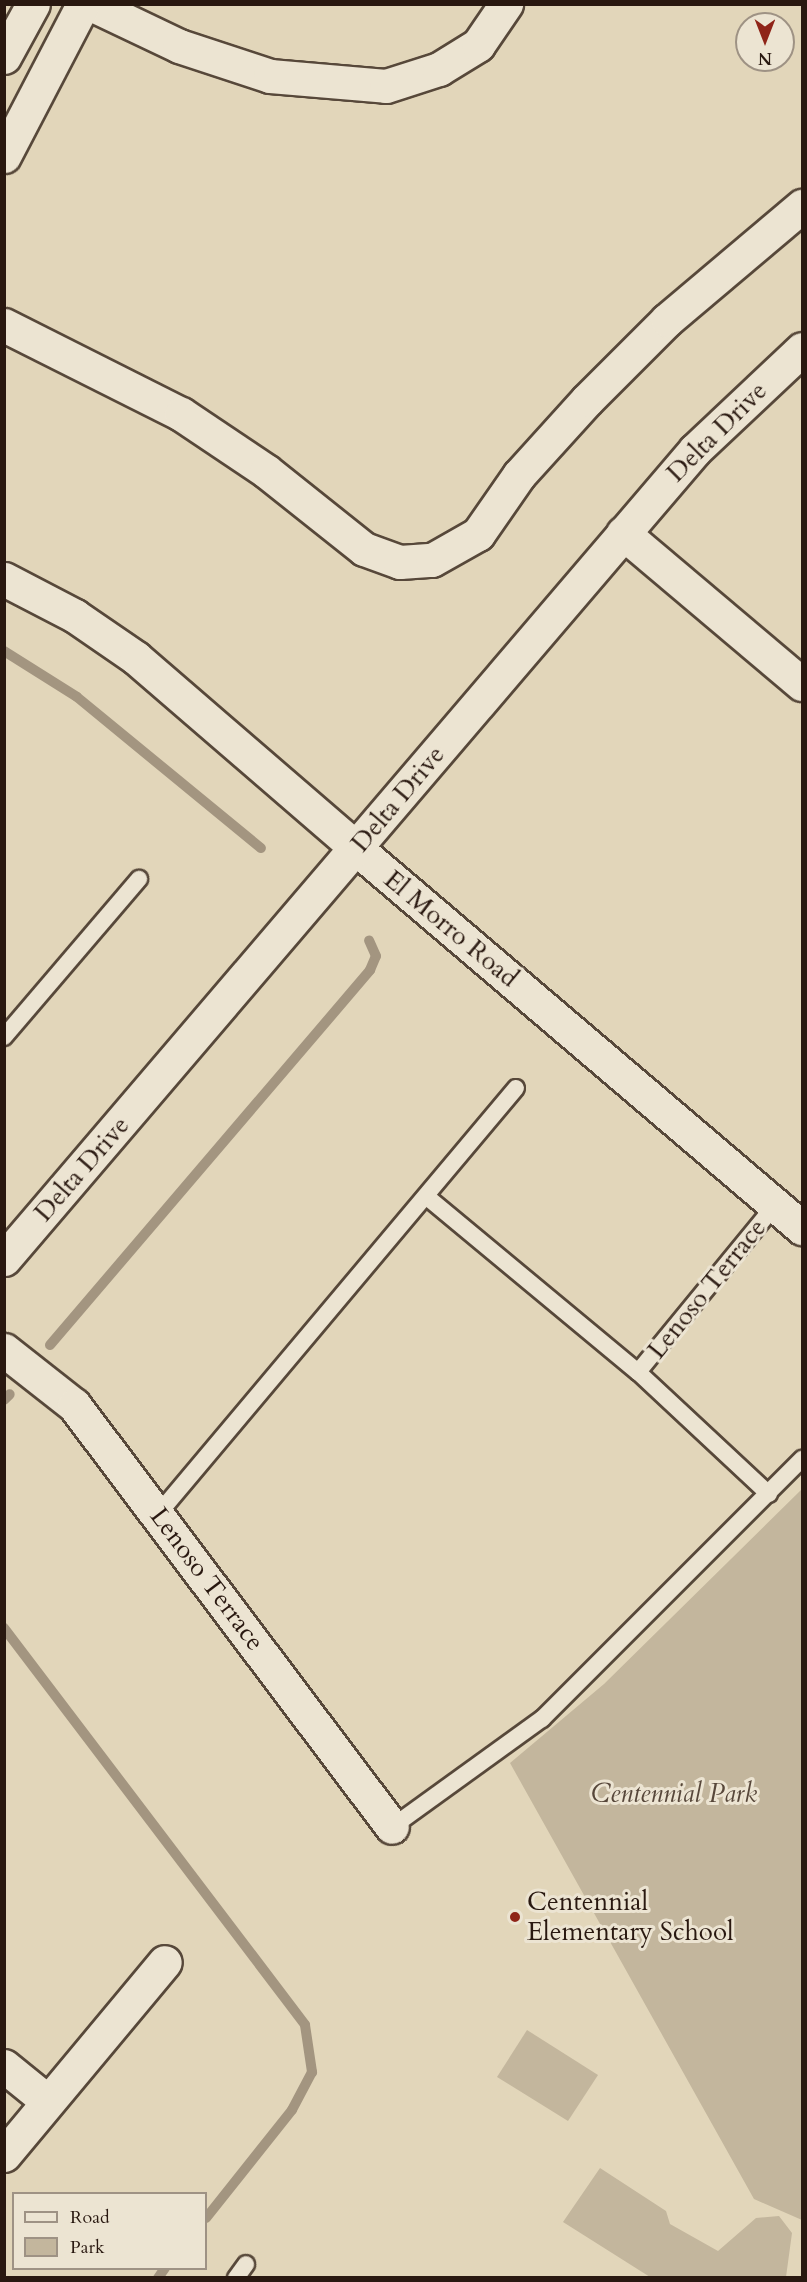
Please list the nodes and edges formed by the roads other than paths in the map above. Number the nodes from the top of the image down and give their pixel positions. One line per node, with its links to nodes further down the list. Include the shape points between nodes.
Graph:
1 (33, 4): 5 (street)
2 (83, 4): 6 (street)
3 (91, 4): 4 (street, via 179,46 270,76 386,87 440,69 478,45)
4 (506, 4)
5 (4, 57)
6 (4, 156)
7 (802, 206): 8 (street, via 667,320 587,400 519,476 478,534 432,560 400,562 364,549 266,471 181,414)
8 (4, 325)
9 (802, 349): 10 (street, Delta Drive, via 695,450)
10 (623, 533): 12 (street); 13 (street, Delta Drive)
11 (4, 579): 13 (street, El Morro Road, via 75,616 136,658)
12 (802, 684)
13 (357, 849): 18 (street, El Morro Road); 20 (street, Delta Drive)
14 (139, 879): 15 (lane)
15 (4, 1038)
16 (516, 1088): 17 (lane)
17 (427, 1197): 22 (lane); 25 (lane)
18 (775, 1205): 19 (street, El Morro Road); 22 (lane, Lenoso Terrace)
19 (802, 1228)
20 (4, 1259)
21 (4, 1350): 25 (street, Lenoso Terrace, via 74,1405)
22 (638, 1372): 24 (lane)
23 (802, 1459): 24 (lane)
24 (769, 1494): 26 (lane, via 542,1719)
25 (159, 1513): 26 (street, Lenoso Terrace)
26 (392, 1827)
27 (165, 1962): 29 (street)
28 (4, 2066): 29 (street)
29 (46, 2100): 30 (street)
30 (4, 2155)
31 (246, 2264): 32 (lane)
32 (236, 2277)

